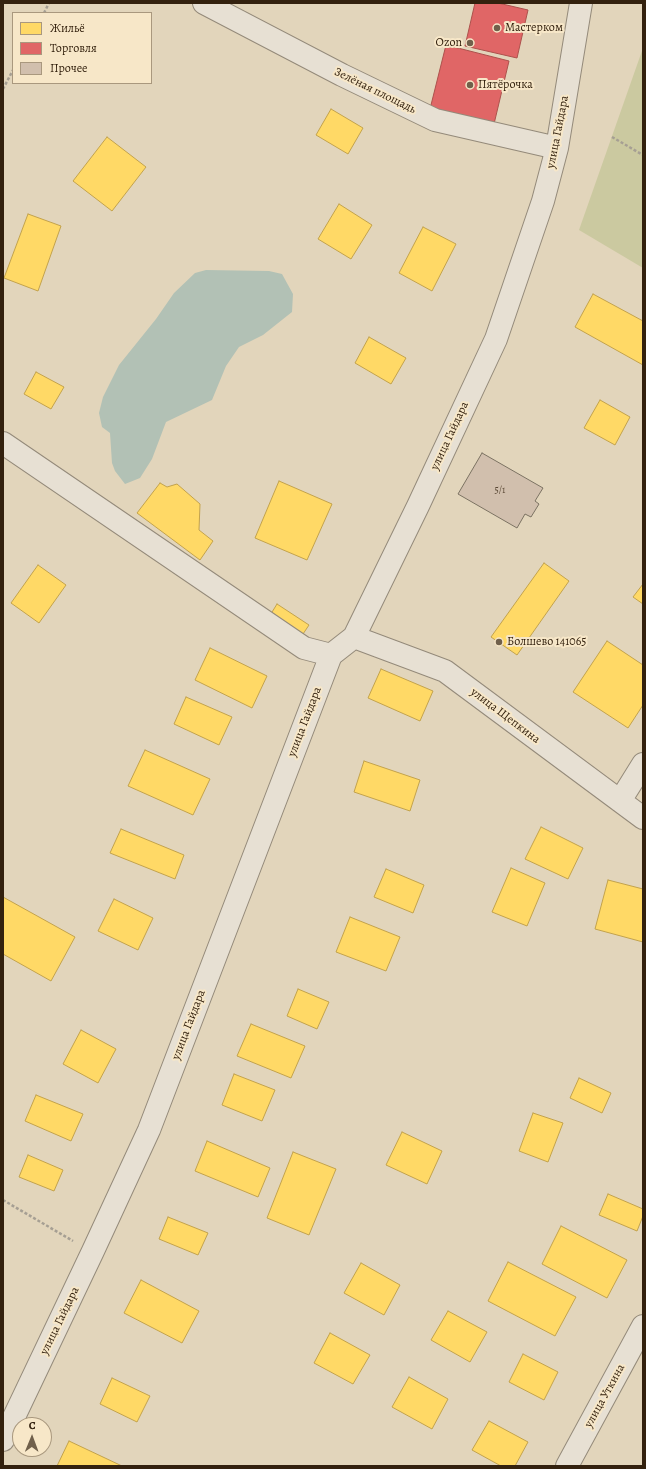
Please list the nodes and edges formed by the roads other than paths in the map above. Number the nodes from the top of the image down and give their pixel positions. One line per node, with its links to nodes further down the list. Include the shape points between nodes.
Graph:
1 (204, 3): 3 (street, Зелёная площадь, via 435,120)
2 (581, 3): 3 (street, улица Гайдара)
3 (557, 148): 5 (street, улица Гайдара, via 543,201 496,339)
4 (3, 443): 6 (street, via 304,648)
5 (354, 637): 6 (street, улица Гайдара); 8 (street, улица Щепкина, via 445,671)
6 (331, 655): 11 (street, улица Гайдара, via 149,1130)
7 (643, 764): 8 (street)
8 (620, 802): 9 (street, улица Щепкина)
9 (643, 818)
10 (643, 1326): 12 (street, улица Уткина)
11 (3, 1440)
12 (567, 1466)

